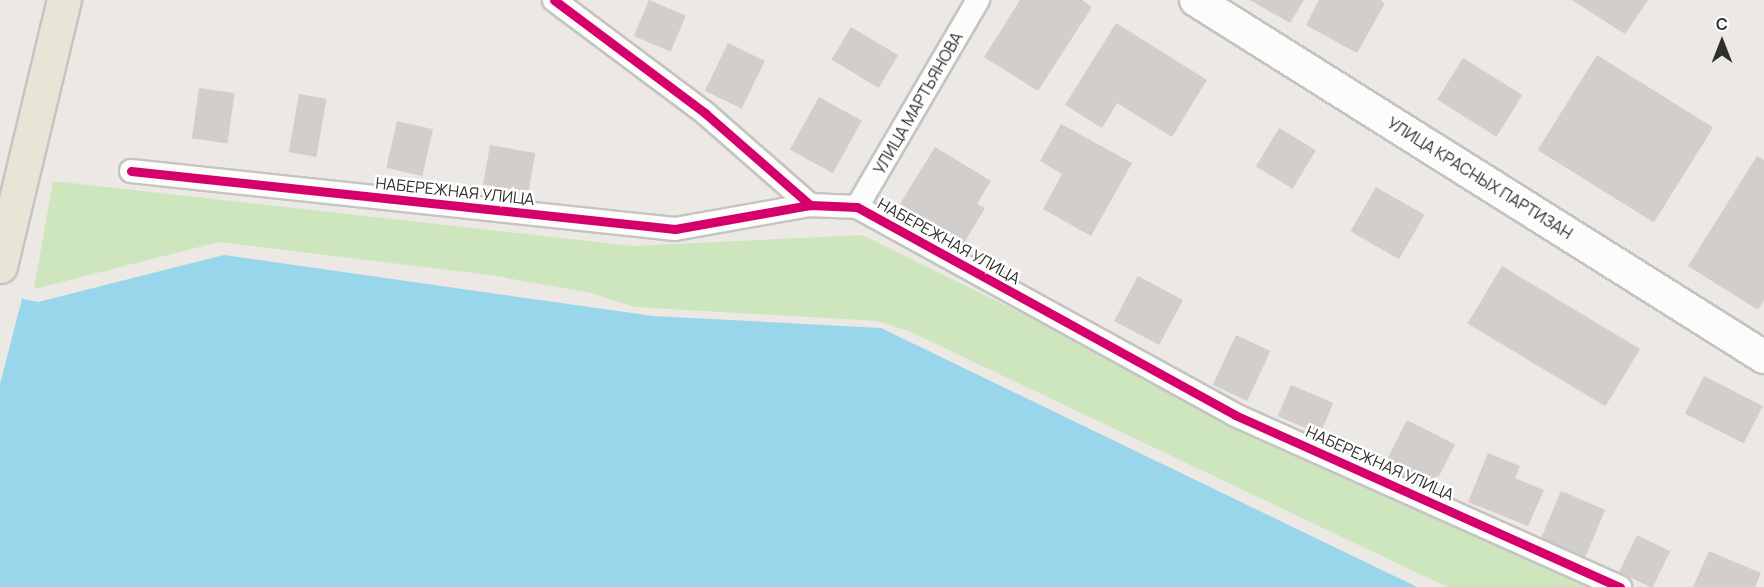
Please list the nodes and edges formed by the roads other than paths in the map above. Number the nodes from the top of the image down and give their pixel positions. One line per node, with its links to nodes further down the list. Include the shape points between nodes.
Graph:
1 (64, 0): 8 (main road)
2 (554, 0): 6 (street, via 705,113)
3 (978, 0): 7 (street, УЛИЦА МАРТЬЯНОВА)
4 (1196, 0): 9 (main road, УЛИЦА КРАСНЫХ ПАРТИЗАН)
5 (131, 171): 6 (street, НАБЕРЕЖНАЯ УЛИЦА, via 675,229)
6 (810, 205): 7 (street, НАБЕРЕЖНАЯ УЛИЦА)
7 (857, 207): 10 (street, НАБЕРЕЖНАЯ УЛИЦА, via 1235,415)
8 (0, 266)
9 (1764, 357)
10 (1620, 587)

